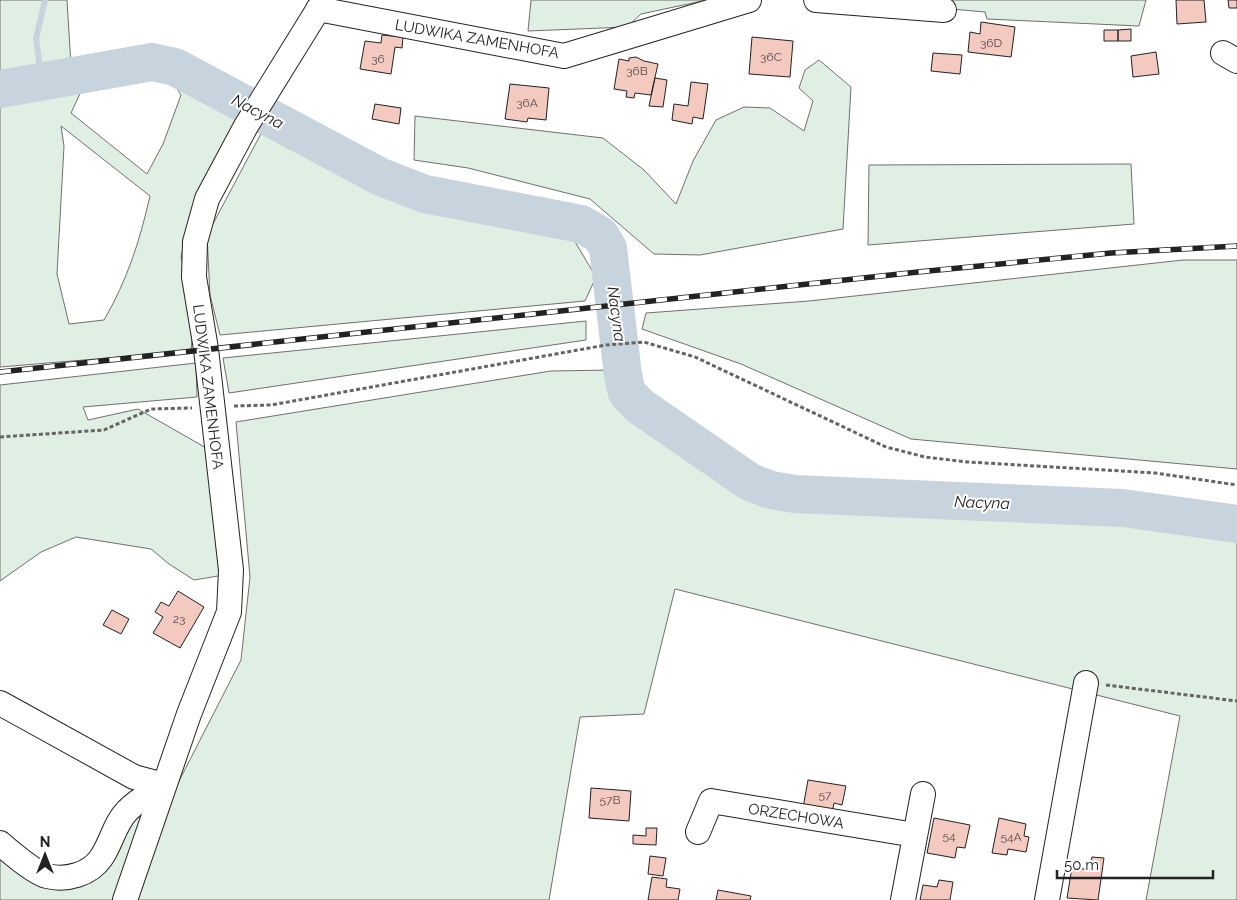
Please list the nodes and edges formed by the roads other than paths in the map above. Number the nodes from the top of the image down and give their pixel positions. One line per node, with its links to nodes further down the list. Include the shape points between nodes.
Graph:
1 (749, 0): 3 (street, LUDWIKA ZAMENHOFA, via 564,56)
2 (816, 0): 4 (street)
3 (321, 4): 7 (street, LUDWIKA ZAMENHOFA, via 246,126 208,199 194,242 194,277 230,570 229,612)
4 (944, 10)
5 (1086, 683): 14 (street)
6 (0, 703): 7 (street, via 134,777)
7 (164, 785): 11 (street, via 125,812 101,858 90,871 74,876 47,876); 12 (street, LUDWIKA ZAMENHOFA)
8 (923, 794): 10 (street)
9 (698, 832): 10 (street, ORZECHOWA, via 711,802)
10 (915, 836): 13 (street)
11 (0, 843)
12 (125, 900)
13 (903, 900)
14 (1047, 900)

